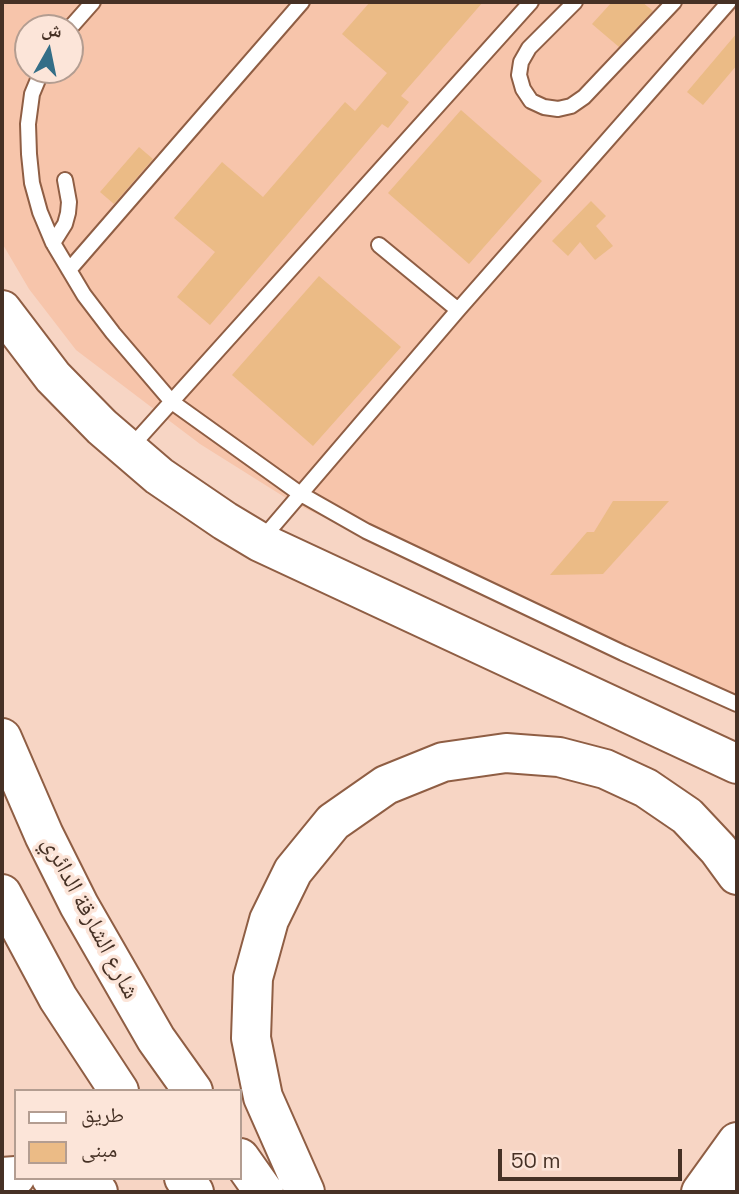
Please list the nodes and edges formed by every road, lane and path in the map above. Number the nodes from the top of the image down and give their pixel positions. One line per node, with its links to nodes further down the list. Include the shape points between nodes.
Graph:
1 (302, 2): 10 (lane)
2 (531, 2): 13 (lane)
3 (575, 2): 4 (lane, via 521,62 523,89 531,101 544,107 571,106 584,97)
4 (674, 2)
5 (729, 2): 12 (lane)
6 (36, 84): 8 (lane, via 28,124 29,154 40,212)
7 (65, 180): 8 (lane, via 68,213)
8 (52, 243): 10 (lane)
9 (379, 245): 12 (lane)
10 (69, 270): 13 (lane, via 84,295)
11 (2, 310): 14 (main road, via 53,377)
12 (458, 310): 15 (lane)
13 (172, 402): 14 (lane); 15 (lane)
14 (128, 450): 16 (main road, via 191,499)
15 (299, 494): 16 (lane); 17 (lane, via 366,531)
16 (260, 542): 19 (main road)
17 (737, 704)
18 (2, 738): 23 (main road, شارع الشارقة الدائري, via 85,916)
19 (737, 764)
20 (737, 875): 30 (main road, via 687,816 646,788 605,769 559,757 506,753 443,762 386,785 333,822 293,871 269,920 253,978 251,1038 263,1097)
21 (2, 894): 22 (main road, via 58,998)
22 (118, 1089)
23 (191, 1089)
24 (737, 1142): 31 (main road)
25 (242, 1161): 29 (main road)
26 (63, 1180): 28 (main road)
27 (737, 1181): 32 (main road)
28 (98, 1192)
29 (264, 1192)
30 (305, 1192)
31 (701, 1192)
32 (723, 1192)

